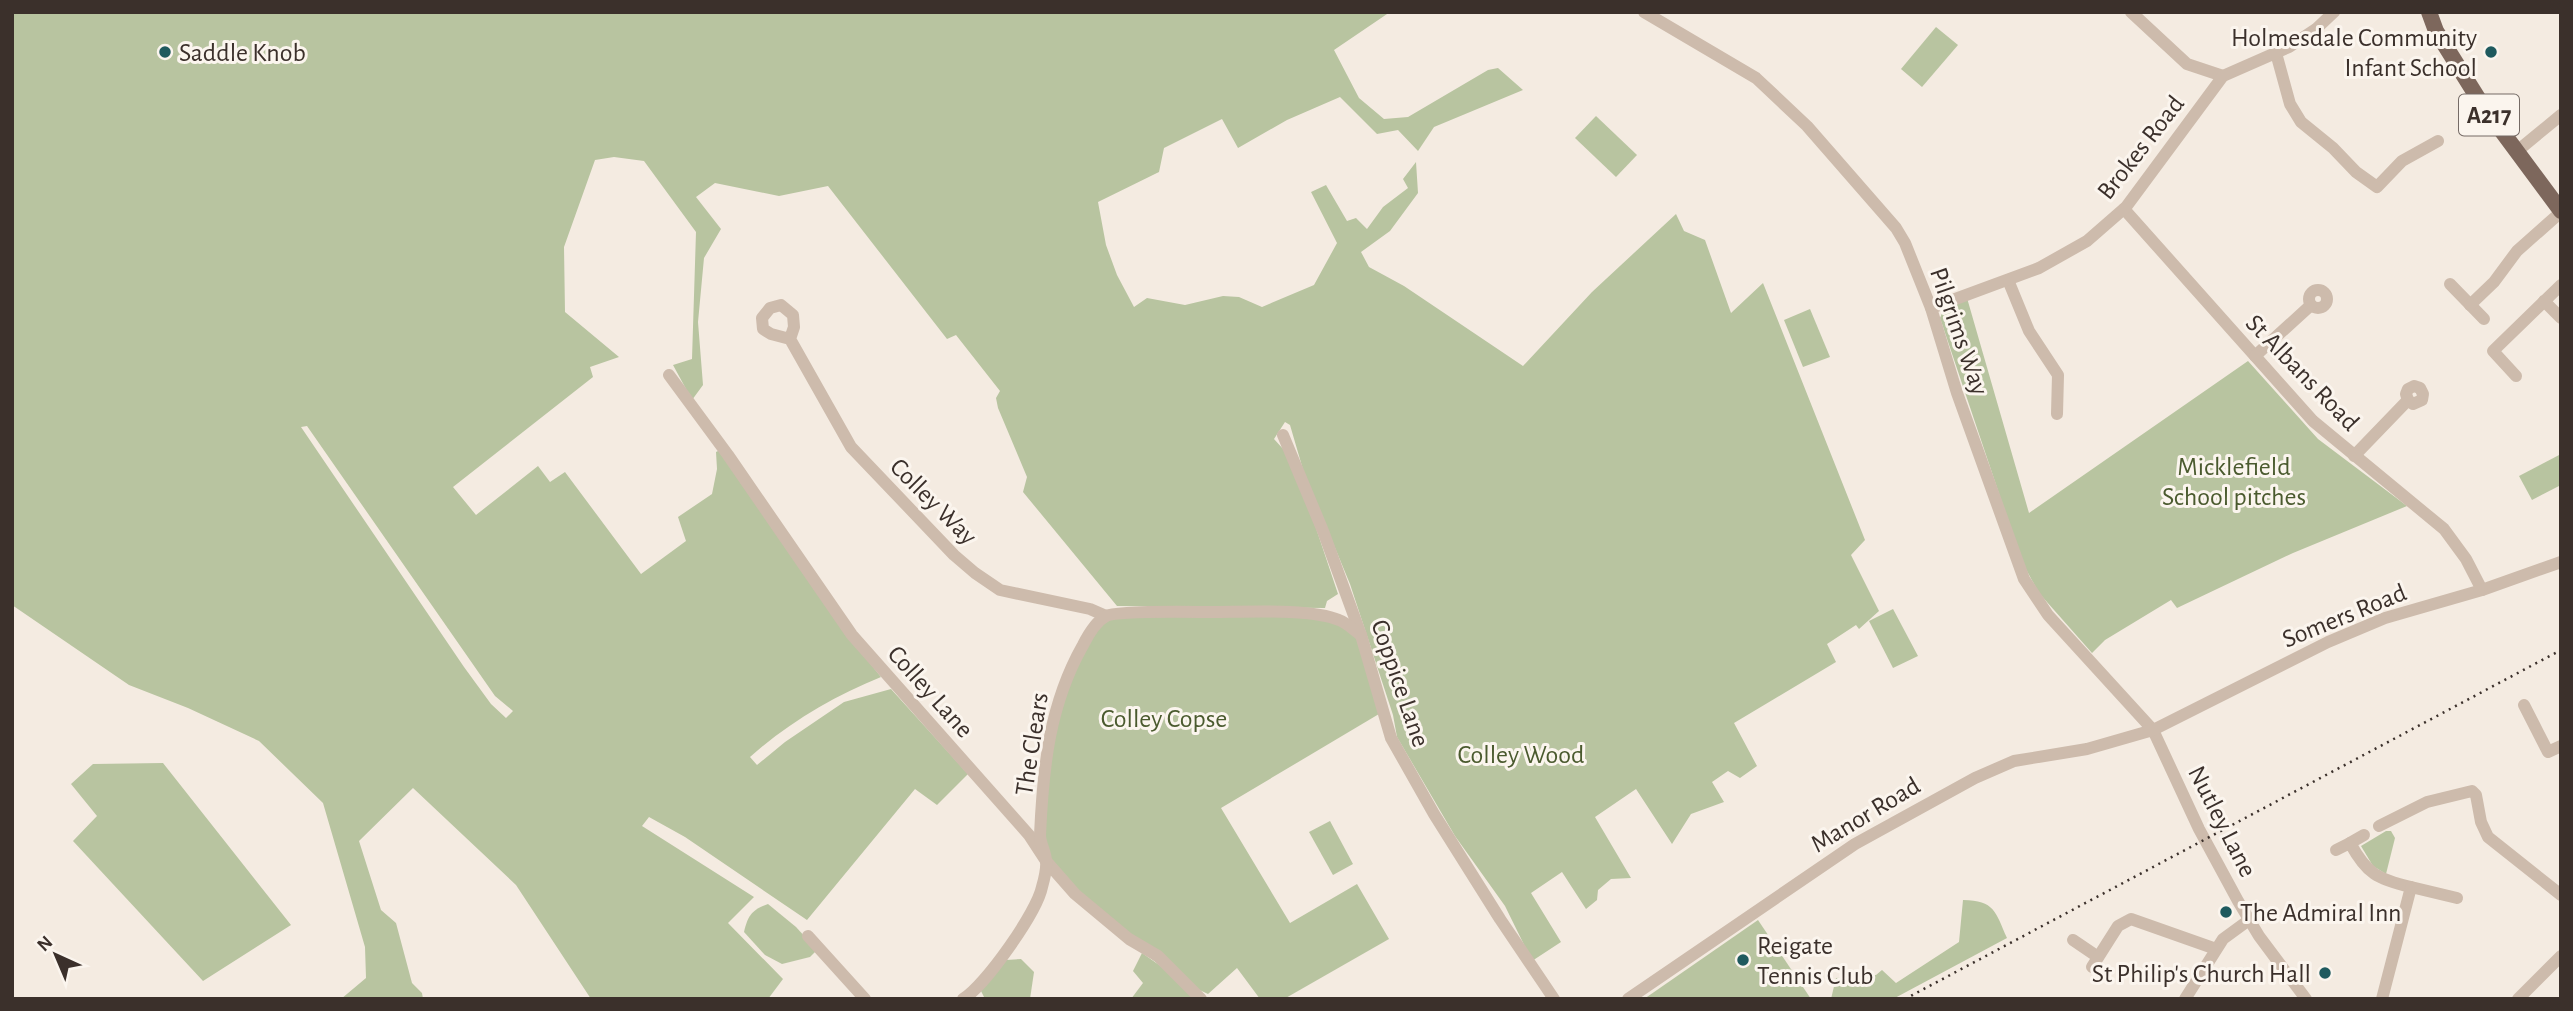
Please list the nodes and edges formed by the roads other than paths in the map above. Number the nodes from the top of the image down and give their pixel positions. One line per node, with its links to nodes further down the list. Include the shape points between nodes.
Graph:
1 (1644, 12): 18 (street, Pilgrims Way, via 1756,78 1807,126 1896,228)
2 (2131, 12): 6 (street, via 2188,64)
3 (2334, 12): 5 (street, Brokes Road)
4 (2429, 12): 9 (main road, A217, via 2452,58)
5 (2276, 53): 6 (street, Brokes Road); 8 (street, via 2286,93 2301,122 2377,187 2402,161)
6 (2223, 76): 10 (street, Brokes Road)
7 (2561, 115): 9 (street)
8 (2438, 141)
9 (2516, 152): 11 (main road, A217)
10 (2124, 209): 12 (street, Brokes Road, via 2067,254); 22 (street, St Albans Road)
11 (2561, 211): 17 (street, via 2517,251)
12 (2008, 279): 18 (street, Brokes Road); 26 (street, via 2029,331 2058,375)
13 (2450, 284): 17 (street)
14 (2561, 285): 15 (street)
15 (2544, 301): 19 (street); 24 (street, via 2493,351)
16 (2311, 305): 22 (street)
17 (2470, 305): 20 (street)
18 (1931, 308): 34 (street, Pilgrims Way, via 2024,579 2048,615)
19 (2561, 318)
20 (2484, 319)
21 (790, 339): 31 (street, Colley Way, via 851,447 954,555 1000,590 1090,608)
22 (2255, 356): 28 (street, St Albans Road, via 2313,421)
23 (669, 375): 40 (street, Colley Lane, via 852,635 1029,835)
24 (2516, 376)
25 (2408, 400): 28 (street)
26 (2057, 414)
27 (1283, 435): 32 (street, Coppice Lane)
28 (2354, 456): 30 (street, St Albans Road, via 2444,529)
29 (2561, 562): 30 (street, Somers Road)
30 (2482, 590): 34 (street, Somers Road, via 2347,634)
31 (1106, 616): 32 (street, via 1319,614); 40 (street, The Clears, via 1092,629 1060,691 1045,765 1040,839)
32 (1361, 635): 52 (street, Coppice Lane, via 1391,738 1434,814)
33 (2524, 705): 35 (street, via 2548,752)
34 (2153, 730): 44 (street, Nutley Lane, via 2199,829); 53 (street, Manor Road, via 2087,749 2014,761 1946,792 1855,844)
35 (2561, 746)
36 (2379, 826): 42 (street, via 2427,802 2472,792 2488,837)
37 (2364, 835): 38 (street)
38 (2350, 843): 39 (street); 41 (street, via 2376,877)
39 (2336, 850)
40 (1046, 861): 50 (street, The Clears, via 1042,890 1033,909 986,977); 51 (street, Colley Lane, via 1100,917 1158,956)
41 (2411, 887): 43 (street); 56 (street)
42 (2561, 895)
43 (2457, 898)
44 (2249, 920): 47 (street, via 2228,934); 55 (street, Nutley Lane)
45 (808, 936): 49 (street)
46 (2073, 940): 47 (street, via 2095,962 2118,926 2131,919)
47 (2217, 949): 54 (street)
48 (2558, 965): 57 (street)
49 (865, 999)
50 (963, 999)
51 (1200, 999)
52 (1554, 999)
53 (1628, 999)
54 (2185, 999)
55 (2306, 999)
56 (2382, 999)
57 (2518, 999)

